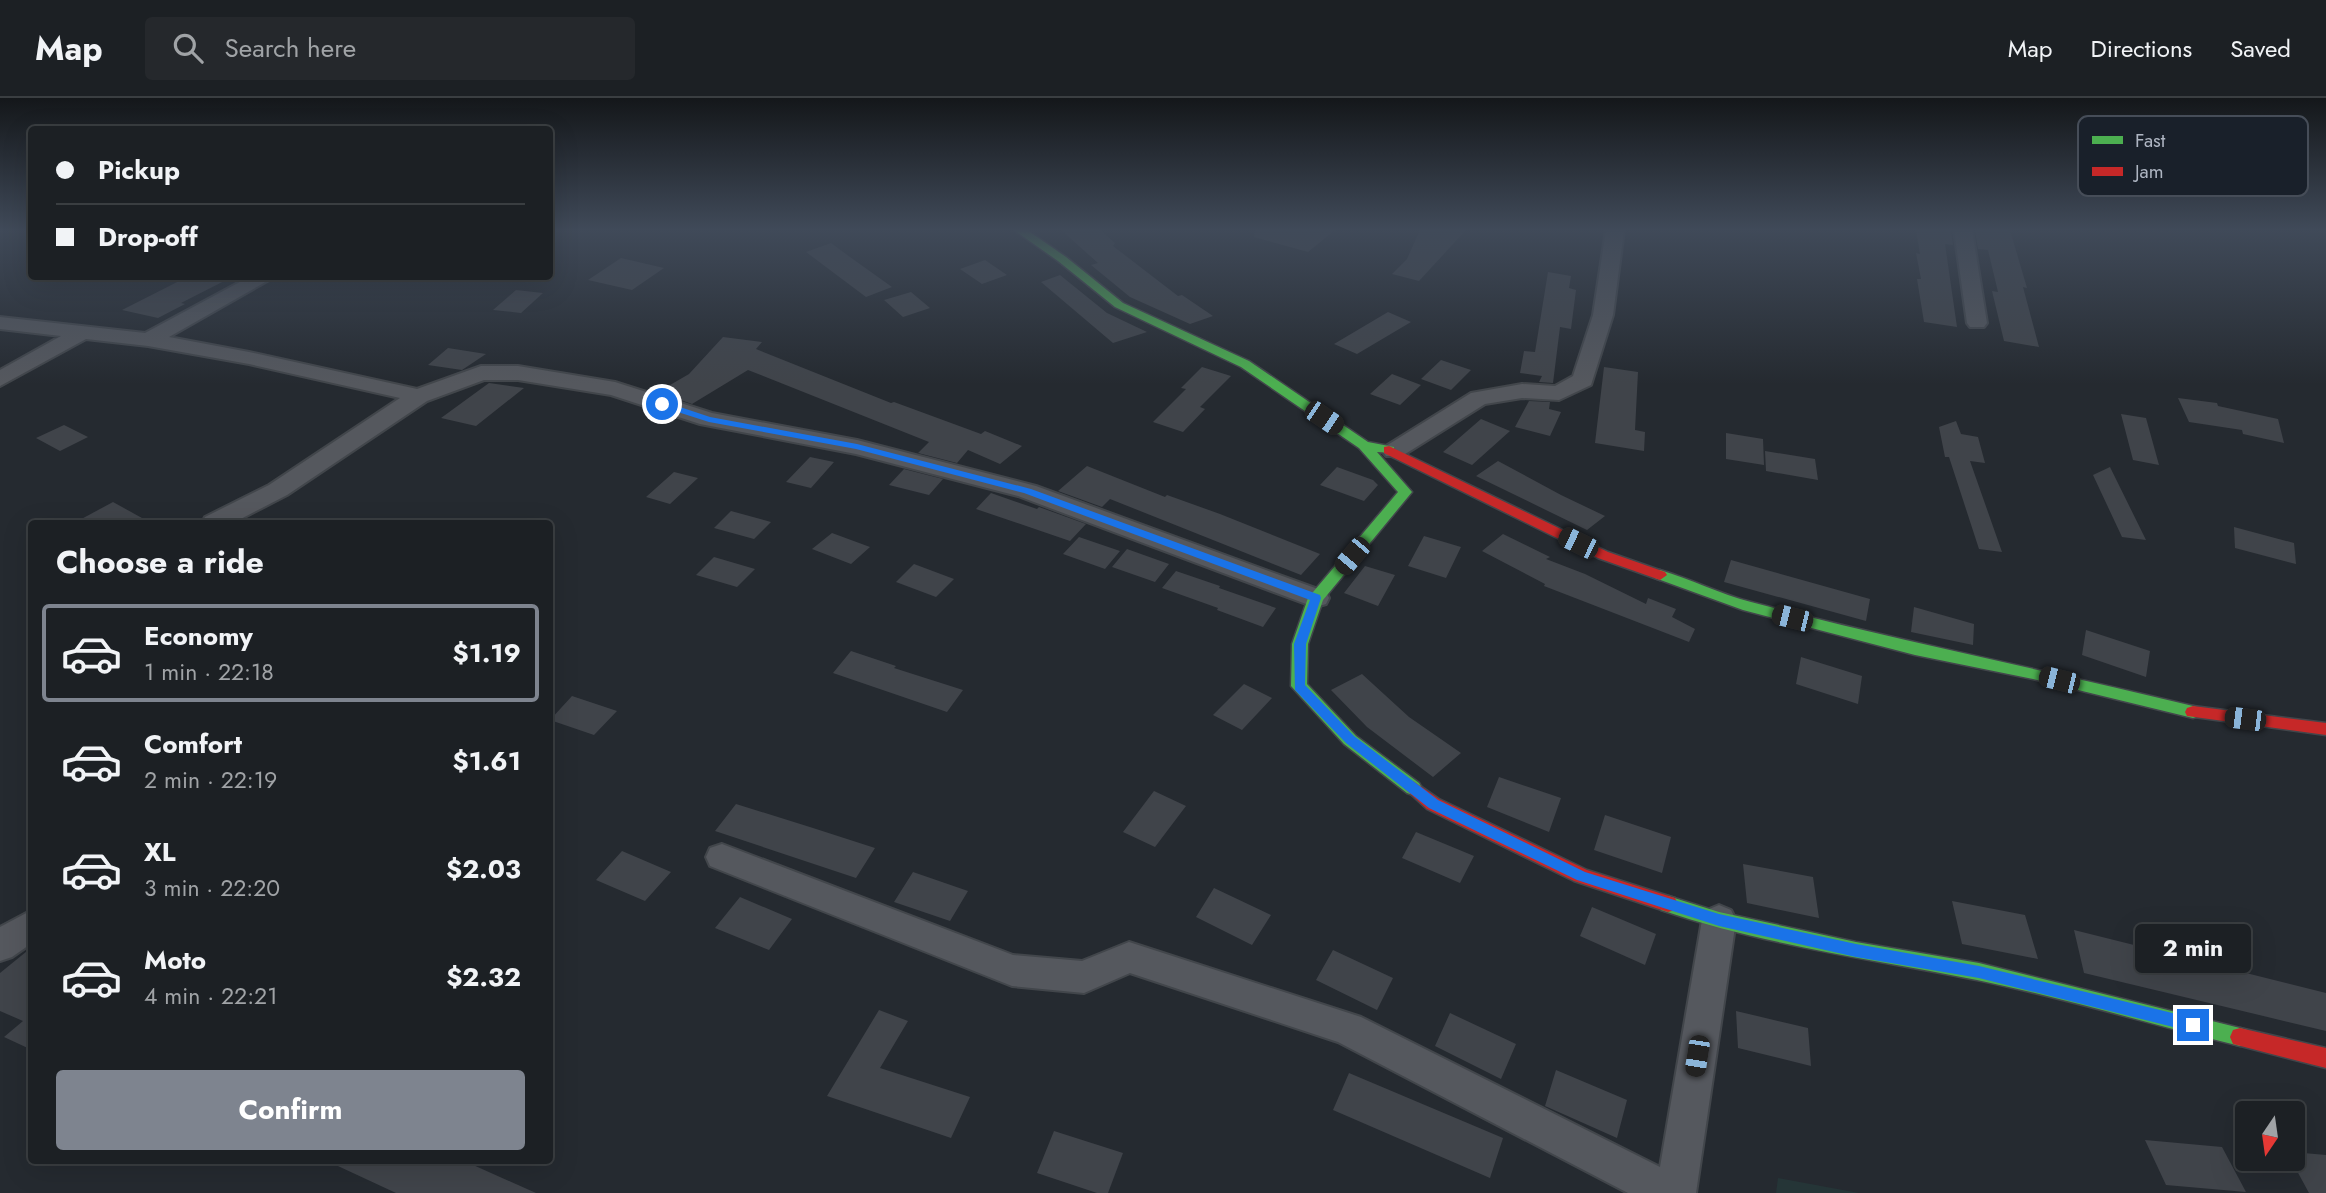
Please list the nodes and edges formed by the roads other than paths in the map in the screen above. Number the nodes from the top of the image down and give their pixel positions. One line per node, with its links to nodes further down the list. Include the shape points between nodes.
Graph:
1 (258, 281): 8 (street)
2 (1090, 281): 11 (street, via 1119,304 1245,364)
3 (1608, 281): 12 (street, via 1603,315 1583,380 1559,393 1522,390 1479,398)
4 (1971, 281): 6 (street)
5 (0, 323): 7 (street)
6 (1977, 323)
7 (83, 332): 8 (street); 9 (street)
8 (148, 340): 10 (street)
9 (0, 379)
10 (419, 396): 13 (street, via 278,490); 14 (street, via 481,373 519,373 615,389 709,419 857,447 1027,491)
11 (1364, 445): 12 (street); 14 (street, via 1405,492)
12 (1394, 452): 15 (street, via 1603,555 1743,606 2190,712)
13 (220, 520)
14 (1316, 598): 17 (street, via 1300,644 1299,687 1350,740 1433,804 1569,870)
15 (2326, 729)
16 (722, 857): 21 (street, via 1012,970 1084,977 1129,957 1348,1029)
17 (1719, 920): 20 (street, via 1979,972); 21 (street)
18 (28, 927): 19 (street)
19 (0, 946)
20 (2326, 1058)
21 (1673, 1193)

